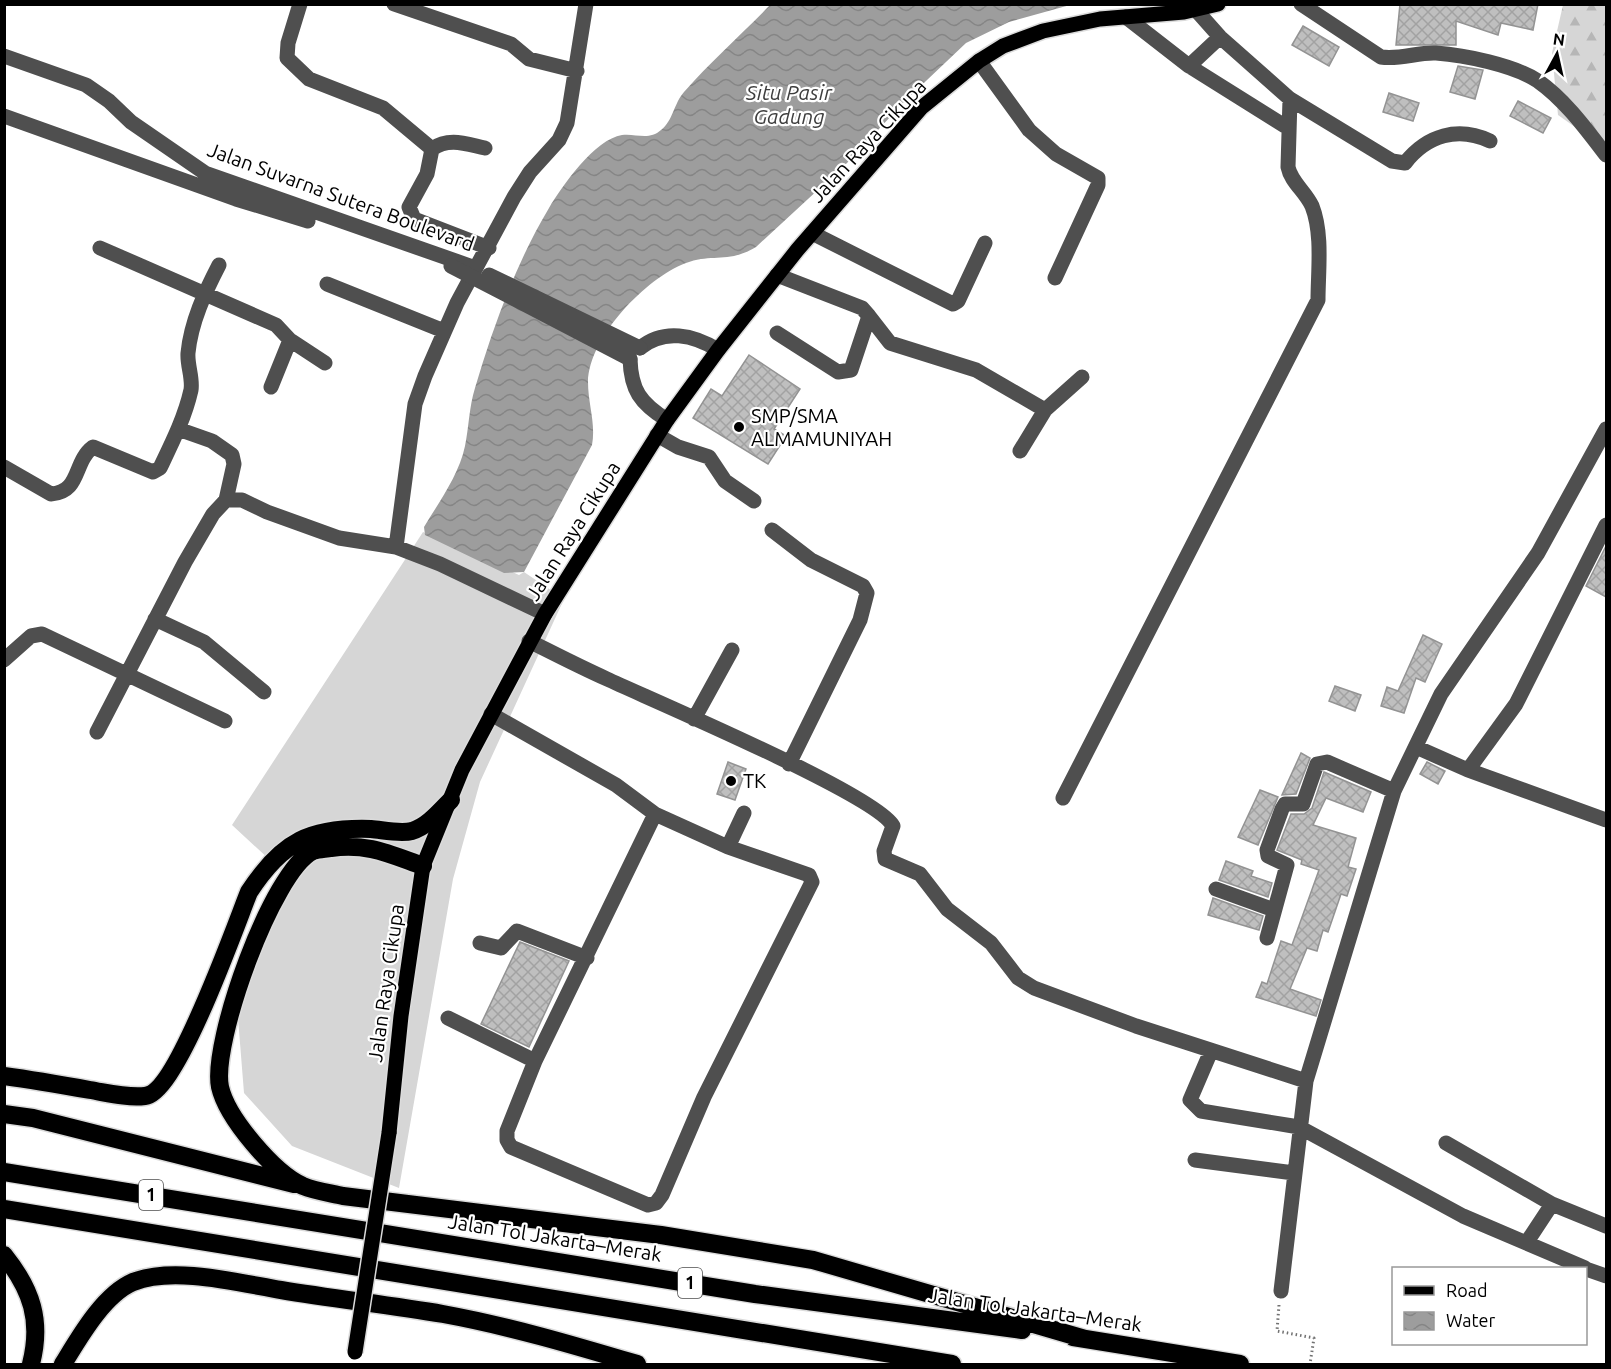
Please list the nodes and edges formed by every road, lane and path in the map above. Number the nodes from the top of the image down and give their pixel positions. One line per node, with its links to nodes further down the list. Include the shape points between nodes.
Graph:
1 (300, 4): 18 (street, via 287,58 314,82 383,108)
2 (394, 4): 12 (street, via 511,44 529,59)
3 (586, 4): 12 (street)
4 (1218, 4): 6 (main road, Jalan Raya Cikupa)
5 (1301, 4): 19 (street, via 1382,57 1448,54 1531,77 1569,109)
6 (1196, 10): 7 (main road, Jalan Raya Cikupa); 8 (street)
7 (1126, 17): 10 (main road, Jalan Raya Cikupa, via 1037,33 1003,46); 11 (street)
8 (1220, 37): 11 (street); 13 (street)
9 (4, 56): 34 (street, Jalan Suvarna Sutera Boulevard, bridge, via 86,85 205,173 470,266)
10 (979, 61): 20 (main road, Jalan Raya Cikupa, via 921,108); 26 (street, via 1029,130 1056,154 1098,178)
11 (1189, 66): 15 (street)
12 (577, 71): 23 (street, via 567,123 559,140 530,172)
13 (1290, 99): 15 (street); 16 (street, via 1401,165 1428,143 1453,133 1475,134)
14 (4, 116): 34 (street, Jalan Suvarna Sutera Boulevard, bridge, via 184,181 451,266)
15 (1288, 128): 65 (street, via 1290,177 1312,207 1318,240 1318,300)
16 (1490, 141)
17 (485, 148): 18 (street, via 455,142)
18 (432, 149): 23 (street, via 427,174 409,207 414,219)
19 (1606, 155)
20 (812, 233): 21 (street, via 952,304 958,301); 25 (main road, Jalan Raya Cikupa)
21 (986, 243)
22 (100, 248): 28 (street)
23 (489, 248): 30 (street)
24 (219, 265): 28 (street)
25 (777, 275): 29 (street, via 862,308); 33 (main road, Jalan Raya Cikupa)
26 (1055, 278)
27 (327, 284): 30 (street)
28 (204, 295): 32 (street, via 276,325); 40 (street, via 188,353 191,390)
29 (869, 316): 31 (street, via 851,370 845,373); 38 (street, via 890,343 976,370)
30 (444, 331): 49 (street, via 415,404)
31 (777, 333)
32 (290, 340): 35 (street); 37 (street)
33 (718, 350): 34 (street, via 688,335 648,342); 39 (main road, Jalan Raya Cikupa)
34 (635, 354): 39 (street, via 630,378 635,390 653,411)
35 (325, 363)
36 (1082, 377): 38 (street)
37 (271, 387)
38 (1045, 410): 43 (street)
39 (667, 420): 42 (main road, Jalan Raya Cikupa)
40 (178, 429): 44 (street, via 157,470 93,447 84,456 75,482 60,493 38,488); 45 (street, via 212,441 232,455 234,464)
41 (1606, 429): 61 (street, via 1538,553 1441,694)
42 (657, 435): 46 (street, via 709,457 725,481); 50 (main road, Jalan Raya Cikupa)
43 (1020, 451)
44 (4, 467)
45 (226, 500): 49 (street, via 242,500 339,538); 51 (street, via 205,527)
46 (754, 501)
47 (1606, 525): 63 (street, via 1516,704)
48 (772, 530): 62 (street, via 811,560 863,586 867,593 860,620)
49 (396, 547): 50 (street)
50 (545, 614): 52 (main road, Jalan Raya Cikupa)
51 (155, 619): 55 (street); 56 (street, via 204,642)
52 (529, 641): 57 (main road, Jalan Raya Cikupa); 58 (street)
53 (732, 650): 58 (street)
54 (4, 660): 55 (street, via 31,636 42,634)
55 (128, 672): 59 (street); 60 (street)
56 (264, 692)
57 (491, 714): 66 (main road, Jalan Raya Cikupa); 68 (street, via 616,785)
58 (694, 719): 62 (street)
59 (225, 721)
60 (97, 732)
61 (1416, 747): 63 (street); 64 (street)
62 (789, 764): 78 (street, via 890,821 893,826 885,859 920,874 947,909 991,943 1025,983)
63 (1468, 770): 69 (street)
64 (1394, 791): 73 (street, via 1327,762 1317,764 1303,804 1285,804 1267,850 1269,856 1287,865); 81 (street)
65 (1063, 798)
66 (451, 800): 71 (main road, Jalan Raya Cikupa); 80 (highway, via 427,824 411,831 324,831 298,839 279,852 249,891 191,1032 175,1065 154,1092 147,1096 123,1095)
67 (744, 813): 70 (street)
68 (655, 814): 70 (street); 76 (street)
69 (1606, 820)
70 (728, 847): 79 (street, via 809,875 812,882 704,1097 656,1203 648,1205 511,1147 507,1131)
71 (423, 866): 88 (highway, via 366,846 313,851 288,875 246,961 228,1030 220,1086 255,1149); 99 (main road, Jalan Raya Cikupa, bridge, via 389,1133)
72 (1216, 889): 73 (street)
73 (1274, 910): 74 (street)
74 (1267, 938)
75 (480, 943): 76 (street, via 501,948 517,931)
76 (587, 958): 79 (street)
77 (448, 1018): 79 (street)
78 (1211, 1051): 81 (street); 83 (street, via 1192,1092 1193,1105 1201,1111)
79 (535, 1061)
80 (4, 1076)
81 (1306, 1081): 83 (street)
82 (4, 1114): 88 (highway)
83 (1299, 1126): 87 (street); 92 (street, via 1463,1215)
84 (1446, 1143): 89 (street)
85 (1195, 1160): 87 (street)
86 (4, 1172): 98 (highway, Jalan Tol Jakarta–Merak / 1, via 755,1294)
87 (1294, 1173): 97 (street)
88 (302, 1186): 98 (highway, via 343,1196 661,1235 813,1260)
89 (1552, 1204): 91 (street); 92 (street)
90 (4, 1209): 103 (highway, 1)
91 (1606, 1226)
92 (1527, 1242): 94 (street)
93 (4, 1255): 100 (highway, via 29,1292 36,1343)
94 (1581, 1267)
95 (1587, 1270): 96 (street)
96 (1606, 1276)
97 (1281, 1291): 105 (path, via 1277,1331 1314,1338)
98 (1084, 1339): 104 (highway, Jalan Tol Jakarta–Merak / 1)
99 (354, 1358)
100 (31, 1365)
101 (63, 1365): 102 (highway, via 84,1329 114,1296 132,1283 160,1276 212,1279 441,1314 581,1347)
102 (637, 1365)
103 (952, 1365)
104 (1240, 1365)
105 (1310, 1365)

